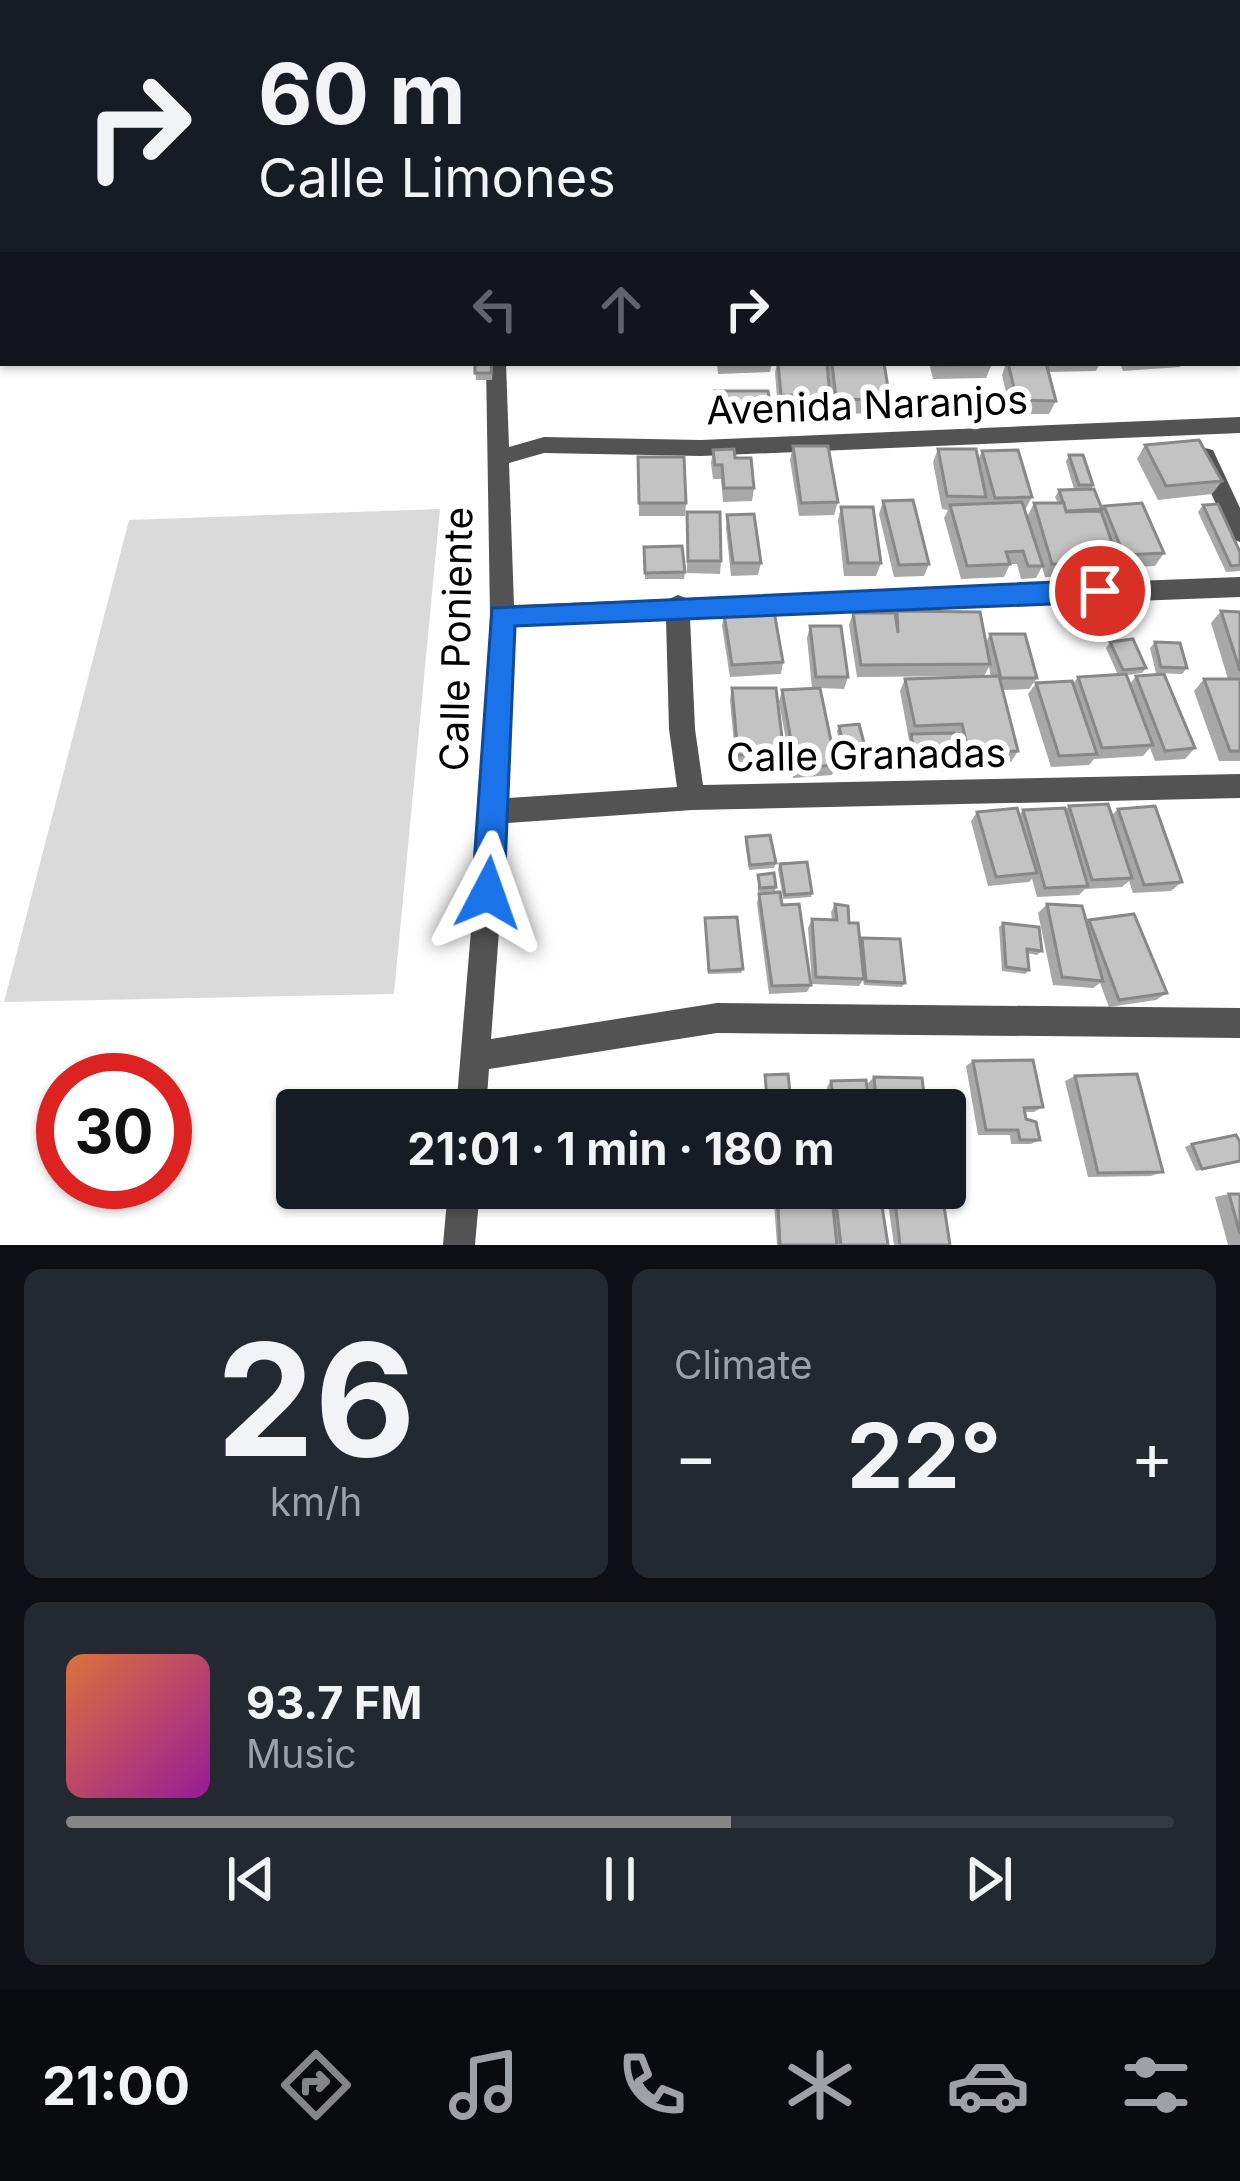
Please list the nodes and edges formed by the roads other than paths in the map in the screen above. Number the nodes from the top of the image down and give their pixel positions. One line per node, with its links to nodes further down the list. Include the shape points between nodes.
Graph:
1 (496, 366): 4 (street, Calle Poniente)
2 (1240, 425): 3 (street, Avenida Naranjos)
3 (1192, 426): 4 (street, Avenida Naranjos, via 700,448 544,446); 5 (street)
4 (499, 458): 8 (street, Calle Poniente)
5 (1240, 532)
6 (1240, 587): 7 (street)
7 (678, 605): 8 (street); 10 (street)
8 (502, 616): 11 (street, Calle Poniente)
9 (1240, 786): 10 (street, Calle Granadas)
10 (692, 798): 11 (street, Calle Granadas)
11 (494, 811): 13 (street, Calle Poniente)
12 (1240, 1023): 13 (street, via 717,1018)
13 (476, 1056): 14 (street, Calle Poniente)
14 (473, 1089)
15 (462, 1209): 16 (street)
16 (459, 1245)

